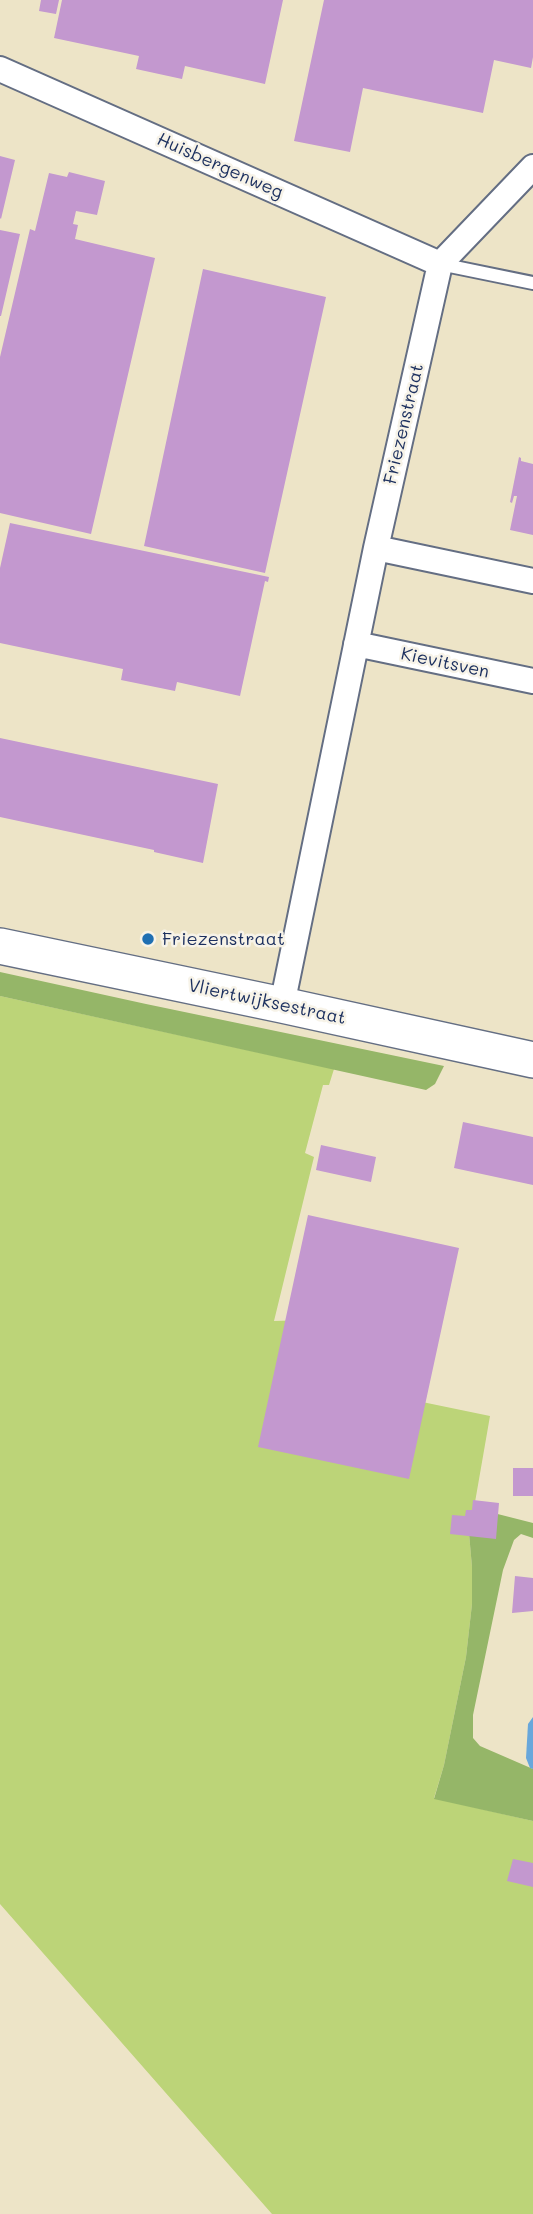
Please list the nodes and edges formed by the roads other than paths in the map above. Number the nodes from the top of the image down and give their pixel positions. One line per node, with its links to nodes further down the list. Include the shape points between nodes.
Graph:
1 (0, 69): 3 (street, Huisbergenweg)
2 (533, 167): 3 (street)
3 (440, 264): 4 (lane); 5 (street, Friezenstraat)
4 (533, 283)
5 (376, 548): 6 (street); 7 (street, Friezenstraat)
6 (533, 581)
7 (356, 644): 8 (street, Kievitsven); 10 (street, Friezenstraat)
8 (533, 681)
9 (0, 946): 10 (street, Vliertwijksestraat)
10 (282, 1005): 11 (street, Vliertwijksestraat)
11 (533, 1060)

